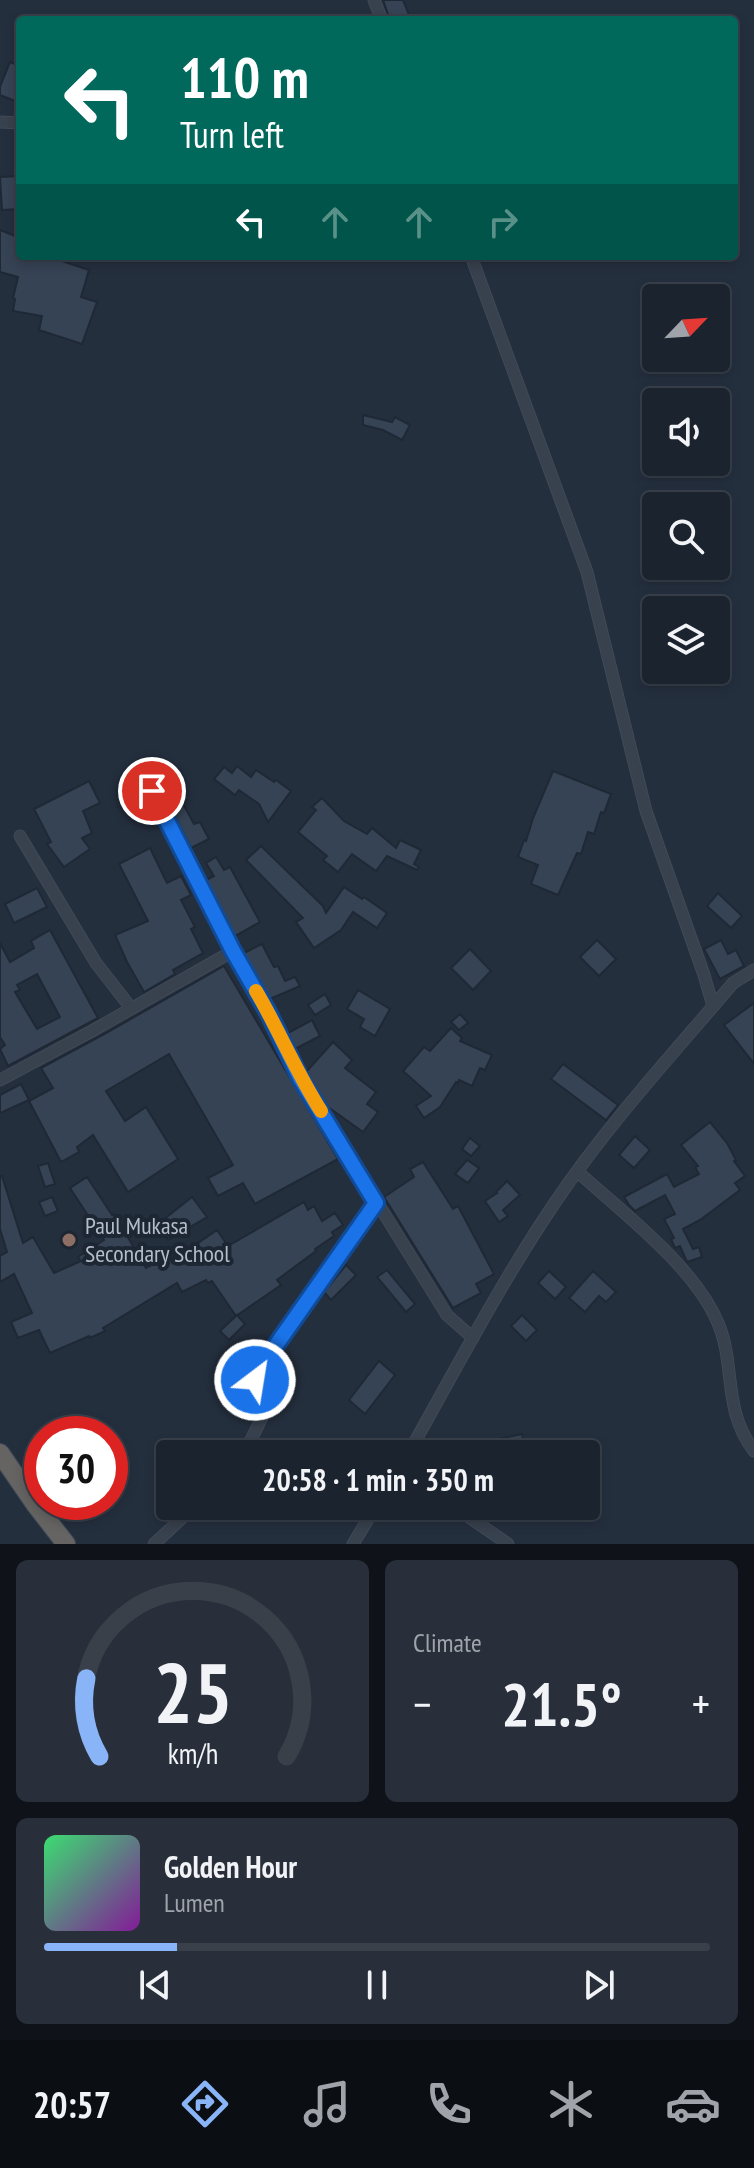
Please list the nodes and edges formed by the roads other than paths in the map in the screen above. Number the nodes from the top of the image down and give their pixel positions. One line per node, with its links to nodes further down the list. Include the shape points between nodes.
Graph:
1 (472, 260): 6 (street, via 587,572 646,811)
2 (152, 791): 4 (street)
3 (20, 836): 7 (street, via 96,963)
4 (233, 951): 7 (street); 10 (street, via 300,1078)
5 (754, 970): 6 (street, via 733,983)
6 (713, 1006): 9 (street)
7 (131, 1008): 8 (street)
8 (2, 1075)
9 (578, 1172): 11 (street, via 494,1297); 14 (street, via 674,1259 706,1299 719,1324 732,1404)
10 (376, 1203): 11 (street, via 447,1315); 12 (street, via 255,1375 270,1401)
11 (473, 1338): 13 (street)
12 (251, 1440)
13 (416, 1440)
14 (754, 1451)
15 (0, 1453): 19 (highway)
16 (180, 1520): 20 (street)
17 (368, 1520): 21 (street)
18 (473, 1520): 22 (street)
19 (66, 1544)
20 (154, 1544)
21 (353, 1544)
22 (508, 1544)

